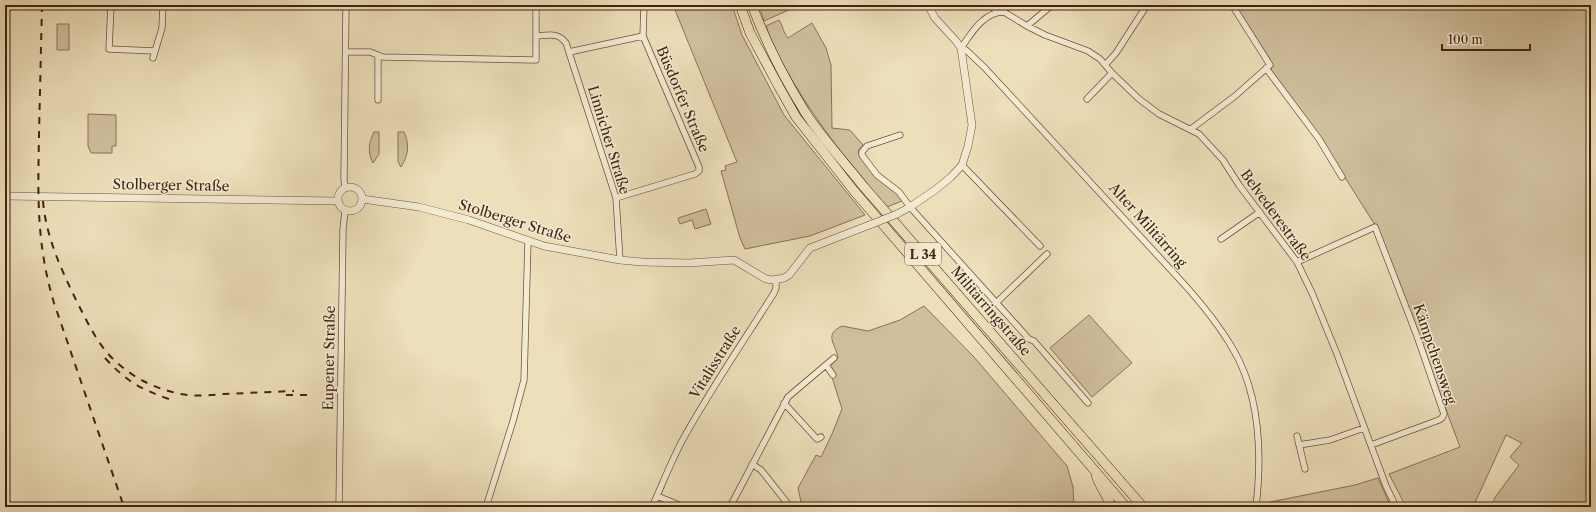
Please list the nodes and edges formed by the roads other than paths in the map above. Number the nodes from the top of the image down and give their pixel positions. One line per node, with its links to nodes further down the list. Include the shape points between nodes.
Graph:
1 (111, 5): 18 (street, via 109,49)
2 (162, 5): 18 (street, via 162,28)
3 (346, 5): 19 (street)
4 (536, 5): 15 (street)
5 (644, 5): 16 (street)
6 (740, 5): 60 (highway, Militärringstraße / L 34, via 750,33 796,117 854,190)
7 (752, 5): 70 (highway, Militärringstraße / L 34, via 778,67 806,113 836,153)
8 (928, 5): 17 (street, Alter Militärring, via 935,18)
9 (993, 5): 13 (street)
10 (1052, 5): 14 (street)
11 (1147, 5): 23 (street, via 1116,53)
12 (1232, 5): 24 (street)
13 (996, 13): 14 (street, Belvederestraße, via 1004,12); 17 (street, via 985,19)
14 (1027, 26): 23 (street, Belvederestraße, via 1088,51 1100,58)
15 (536, 36): 20 (street, Linnicher Straße, via 562,37); 21 (street, via 536,60 396,58)
16 (644, 36): 20 (street); 34 (street, Büsdorfer Straße, via 699,171)
17 (961, 48): 30 (street, via 972,125); 71 (street, Alter Militärring, via 989,72 1193,294 1234,350 1253,400 1258,462)
18 (155, 51): 22 (street)
19 (346, 52): 21 (street, via 370,52); 32 (street)
20 (569, 52): 34 (street, Linnicher Straße)
21 (378, 55): 27 (street)
22 (153, 58)
23 (1105, 65): 25 (street, Belvederestraße)
24 (1268, 67): 28 (street); 31 (street, via 1319,139)
25 (1112, 73): 26 (street); 28 (street, Belvederestraße, via 1126,88 1156,111)
26 (1087, 99)
27 (378, 100)
28 (1191, 129): 39 (street, Belvederestraße, via 1212,147)
29 (900, 135): 37 (street, via 867,146 862,155 877,175 899,192)
30 (962, 165): 37 (street, via 936,190); 42 (street)
31 (1342, 177)
32 (345, 188): 35 (street); 36 (street, via 357,189)
33 (5, 196): 35 (street, Stolberger Straße)
34 (616, 198): 44 (street, Linnicher Straße)
35 (337, 200): 38 (street)
36 (362, 200): 38 (street, via 358,208); 41 (street, Stolberger Straße, via 419,207 469,220)
37 (910, 207): 46 (street, bridge, via 810,249 789,275); 47 (street)
38 (345, 210): 63 (street, Eupener Straße)
39 (1260, 212): 40 (street); 45 (street, Belvederestraße)
40 (1221, 239)
41 (528, 241): 44 (street, Stolberger Straße); 64 (street, via 524,380)
42 (1040, 246)
43 (1047, 254): 47 (street)
44 (620, 260): 46 (street, Stolberger Straße, via 678,263 734,260 766,279)
45 (1297, 262): 53 (street, Belvederestraße, via 1337,354); 57 (street, Kämpchensweg, via 1375,227 1444,414 1439,420)
46 (776, 280): 61 (street, Vitalisstraße, via 774,293 682,441)
47 (996, 303): 52 (street, via 1029,339 1034,341)
48 (834, 358): 49 (street)
49 (826, 366): 50 (street); 51 (street, via 793,392)
50 (833, 375)
51 (784, 403): 55 (street, via 817,439); 58 (street)
52 (1088, 403)
53 (1364, 428): 56 (street, via 1330,440); 57 (street, Belvederestraße)
54 (1297, 436): 56 (street)
55 (821, 437)
56 (1299, 445): 59 (street)
57 (1370, 445): 72 (street, Belvederestraße)
58 (752, 464): 62 (street, via 759,468); 67 (street)
59 (1305, 469)
60 (1095, 470): 68 (highway, L 34); 69 (highway, Militärringstraße / L 34)
61 (657, 496): 65 (street, Vitalisstraße); 66 (street)
62 (788, 504)
63 (339, 507)
64 (486, 507)
65 (652, 507)
66 (684, 507)
67 (730, 507)
68 (1112, 507)
69 (1126, 507)
70 (1143, 507)
71 (1256, 507)
72 (1396, 507)

